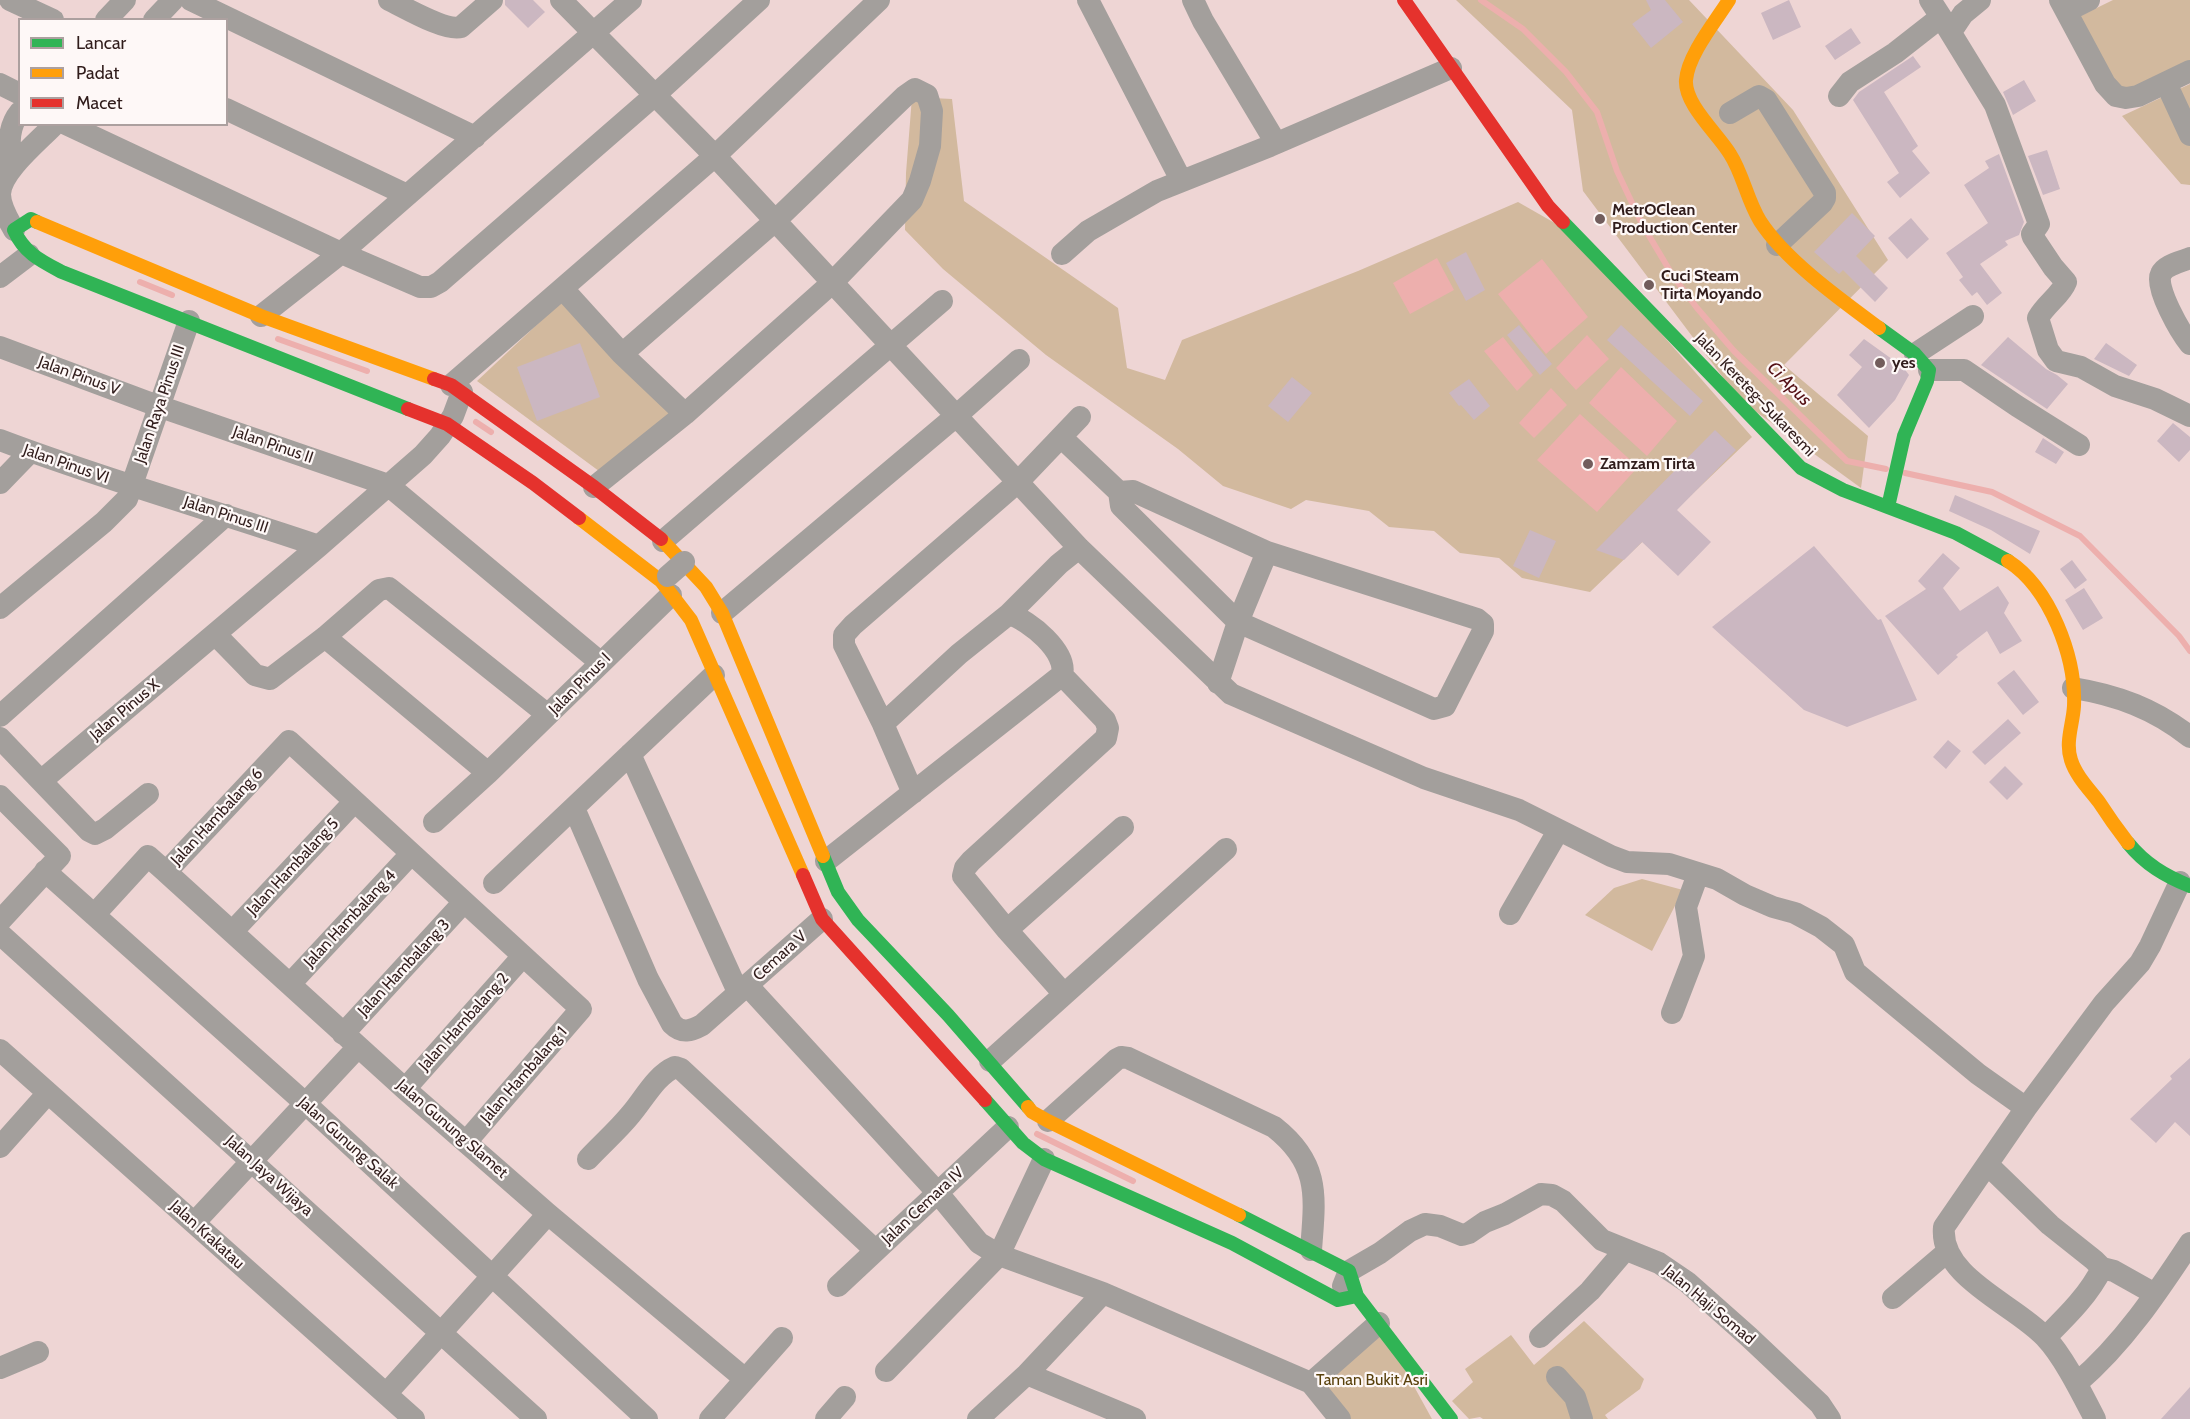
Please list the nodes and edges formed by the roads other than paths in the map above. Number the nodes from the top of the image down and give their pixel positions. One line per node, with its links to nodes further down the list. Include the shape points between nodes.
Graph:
1 (10, 0): 19 (street)
2 (125, 0): 20 (street)
3 (172, 0): 21 (street)
4 (191, 0): 34 (street)
5 (389, 0): 6 (street, via 455,29)
6 (492, 0)
7 (561, 0): 22 (street)
8 (631, 0): 22 (street)
9 (759, 0): 26 (street)
10 (879, 0): 36 (street, Jalan Pinus X)
11 (1088, 0): 38 (street)
12 (1192, 0): 35 (street)
13 (1404, 0): 23 (street, Jalan Kereteg–Sukaresmi)
14 (1729, 0): 42 (street, via 1692,59 1686,89 1701,116 1731,154 1760,219)
15 (1980, 0): 18 (street, via 1963,14)
16 (2090, 0): 17 (street)
17 (2063, 5): 25 (street, via 2105,84 2116,96 2138,96)
18 (1941, 16): 27 (street, via 1850,82); 64 (street, via 1995,105 2039,224 2033,237 2066,282 2038,318 2051,355 2060,363 2081,368)
19 (49, 18)
20 (108, 18)
21 (156, 18)
22 (594, 33): 26 (street); 34 (street)
23 (1451, 68): 35 (street); 76 (street, Jalan Kereteg–Sukaresmi, via 1548,206 1801,468 1838,489)
24 (2190, 71): 25 (street)
25 (2166, 83): 33 (street)
26 (655, 95): 36 (street); 43 (street, via 431,287)
27 (1839, 96)
28 (228, 110): 39 (street)
29 (1730, 113): 42 (street, via 1752,98 1766,100 1825,193 1822,203)
30 (18, 115): 37 (street, via 9,133)
31 (53, 126): 37 (street)
32 (70, 126): 43 (street)
33 (2190, 135)
34 (475, 137): 39 (street)
35 (1276, 143): 38 (street)
36 (715, 156): 40 (street); 49 (street, Jalan Pinus X)
37 (11, 169): 41 (street, via 0,193 2,208)
38 (1180, 180): 44 (street, via 1094,227)
39 (407, 195): 43 (street)
40 (775, 221): 48 (street); 48 (street, via 905,96 915,89 927,95 932,111 930,146 912,200); 57 (street)
41 (14, 230): 45 (street); 51 (street, via 32,219)
42 (1777, 245): 59 (street)
43 (341, 254): 51 (street)
44 (1062, 254)
45 (29, 255): 47 (street); 53 (street, via 62,272)
46 (2190, 258): 54 (street, via 2166,268 2160,275 2159,287)
47 (0, 277)
48 (832, 283): 55 (street); 62 (street)
49 (563, 289): 57 (street); 60 (street, Jalan Pinus X)
50 (942, 301): 55 (street)
51 (261, 316): 60 (street)
52 (1973, 316): 59 (street)
53 (189, 321): 60 (street); 61 (street, Jalan Raya Pinus III)
54 (2190, 344)
55 (892, 345): 63 (street); 78 (street)
56 (0, 347): 61 (street, Jalan Pinus V)
57 (622, 354): 62 (street)
58 (1019, 360): 63 (street)
59 (1922, 362): 68 (street, via 1964,370); 76 (street, via 1927,381 1904,436)
60 (454, 404): 72 (street, Jalan Pinus X, via 432,446); 74 (street); 82 (street, via 533,483 630,556)
61 (159, 406): 72 (street, Jalan Pinus II); 73 (street, Jalan Raya Pinus III)
62 (685, 414): 74 (street)
63 (956, 416): 70 (street); 84 (street)
64 (2190, 416)
65 (1080, 417): 66 (street)
66 (1061, 437): 70 (street); 75 (street)
67 (0, 440): 69 (street, Jalan Pinus VI)
68 (2079, 445)
69 (30, 452): 71 (street); 73 (street, Jalan Pinus VI)
70 (1018, 482): 81 (street); 96 (street, via 844,635 843,645)
71 (0, 483)
72 (388, 485): 79 (street, Jalan Pinus X); 89 (street)
73 (133, 486): 77 (street, Jalan Pinus III); 83 (street, Jalan Raya Pinus III, via 110,517)
74 (594, 487): 78 (street)
75 (1119, 492): 80 (street, via 1133,491); 86 (street, via 1121,506)
76 (1888, 507): 93 (street, Jalan Kereteg–Sukaresmi, via 1984,547 2022,570 2044,597 2063,645)
77 (226, 515): 79 (street, Jalan Pinus III); 95 (street)
78 (663, 541): 82 (street)
79 (319, 546): 87 (street, Jalan Pinus X)
80 (1267, 552): 86 (street); 86 (street, via 1477,619 1483,624 1483,631 1451,698 1445,706 1434,708)
81 (1070, 556): 85 (street); 92 (street)
82 (673, 575): 84 (street, via 706,587); 89 (street, Jalan Pinus I); 90 (street)
83 (0, 608)
84 (722, 613): 112 (street)
85 (1009, 614): 91 (street, via 1020,617 1042,635 1062,662); 96 (street, via 959,654)
86 (1238, 622): 92 (street)
87 (215, 634): 88 (street, via 255,675 270,680); 101 (street, Jalan Pinus X)
88 (326, 637): 94 (street, via 380,590 389,588); 100 (street)
89 (601, 663): 94 (street, Jalan Pinus I)
90 (714, 675): 99 (street); 121 (street)
91 (1062, 675): 102 (street); 123 (street, via 1105,720 1106,738 965,868 963,876)
92 (1218, 683): 109 (street, via 1230,694 1325,736 1424,778 1519,810)
93 (2073, 688): 97 (street, via 2153,711); 117 (street, Jalan Kereteg–Sukaresmi, via 2069,750 2073,765 2135,854 2152,869)
94 (548, 715): 100 (street, Jalan Pinus I)
95 (0, 716)
96 (884, 724): 102 (street)
97 (2190, 737)
98 (0, 738): 101 (street)
99 (630, 754): 106 (street); 128 (street)
100 (488, 773): 107 (street, Jalan Pinus I)
101 (41, 781): 103 (street, via 95,834)
102 (914, 793): 112 (street)
103 (148, 794)
104 (1, 799): 113 (street, via 60,856)
105 (354, 802): 111 (street); 114 (street, Jalan Hambalang 6, via 289,741); 124 (street, Jalan Hambalang 5)
106 (574, 808): 116 (street); 128 (street, Cemara V, via 648,979 672,1024 677,1029 691,1030 702,1025)
107 (434, 822)
108 (1123, 827): 123 (street)
109 (1558, 831): 115 (street, via 1627,862 1669,864); 119 (street)
110 (1226, 849): 129 (street)
111 (411, 854): 118 (street); 127 (street, Jalan Hambalang 4)
112 (826, 861): 133 (street, via 838,892 858,920)
113 (45, 871): 120 (street, Jalan Gunung Salak); 122 (street)
114 (166, 872): 120 (street, Jalan Hambalang 6, via 148,856); 124 (street, Jalan Gunung Slamet)
115 (1698, 874): 130 (street, via 1686,907 1694,956); 137 (street, via 1821,927 1844,945 1855,972 1978,1074)
116 (494, 883)
117 (2185, 884): 137 (street, via 2140,963 2104,1002)
118 (464, 902): 126 (street); 131 (street, Jalan Hambalang 3)
119 (1510, 914)
120 (94, 915): 136 (street, Jalan Gunung Salak)
121 (822, 918): 128 (street, Cemara V); 139 (street)
122 (0, 921)
123 (1007, 930): 129 (street)
124 (232, 932): 127 (street, Jalan Gunung Slamet)
125 (0, 934): 144 (street, Jalan Jaya Wijaya)
126 (523, 956): 134 (street, Jalan Hambalang 2); 140 (street, Jalan Hambalang 1, via 581,1009)
127 (290, 984): 131 (street, Jalan Gunung Slamet)
128 (743, 988): 147 (street)
129 (1064, 994): 133 (street)
130 (1672, 1013)
131 (351, 1040): 134 (street, Jalan Gunung Slamet); 136 (street, Jalan Hambalang 3)
132 (0, 1050): 135 (street, Jalan Krakatau)
133 (990, 1061): 138 (street, via 1032,1112)
134 (405, 1089): 140 (street, Jalan Gunung Slamet)
135 (48, 1093): 141 (street); 149 (street, Jalan Krakatau)
136 (306, 1104): 144 (street, Jalan Hambalang 3); 158 (street, Jalan Gunung Salak)
137 (2026, 1108): 145 (street)
138 (1048, 1121): 146 (street); 152 (street, via 1121,1057 1274,1127 1293,1145 1311,1177 1315,1196)
139 (1008, 1127): 143 (street); 147 (street, Jalan Cemara IV)
140 (466, 1142): 148 (street, Jalan Gunung Slamet)
141 (0, 1147)
142 (588, 1159): 151 (street, via 675,1067)
143 (1044, 1159): 146 (street); 155 (street)
144 (252, 1161): 149 (street, Jalan Hambalang 3); 165 (street, Jalan Jaya Wijaya)
145 (1988, 1165): 154 (street, via 1944,1227); 156 (street)
146 (1146, 1187): 152 (street); 162 (street, via 1232,1243)
147 (938, 1192): 151 (street, Jalan Cemara IV); 155 (street, via 979,1244)
148 (548, 1214): 158 (street); 174 (street, Jalan Gunung Slamet)
149 (194, 1223): 177 (street, Jalan Krakatau)
150 (2188, 1249): 161 (street)
151 (875, 1250): 159 (street, Jalan Cemara IV)
152 (1311, 1250): 157 (street)
153 (1625, 1250): 157 (street, Jalan Haji Somad, via 1602,1240 1563,1201 1541,1194 1462,1235 1425,1224); 166 (street, via 1590,1291); 189 (street, Jalan Haji Somad, via 1659,1263 1687,1282 1820,1404)
154 (1947, 1252): 163 (street); 167 (street, via 1970,1280)
155 (999, 1255): 160 (street); 171 (street)
156 (2102, 1268): 161 (street, via 2114,1270); 167 (street, via 2067,1317)
157 (1349, 1271): 162 (street)
158 (493, 1276): 165 (street); 183 (street, Jalan Gunung Salak)
159 (838, 1286)
160 (1103, 1293): 172 (street); 175 (street)
161 (2155, 1294): 176 (street, via 2123,1338)
162 (1347, 1298): 164 (street)
163 (1893, 1298)
164 (1379, 1323): 175 (street); 179 (street)
165 (442, 1333): 177 (street); 182 (street, Jalan Jaya Wijaya)
166 (1540, 1337)
167 (2046, 1337): 176 (street)
168 (782, 1338): 174 (street)
169 (38, 1352): 170 (street)
170 (0, 1368)
171 (886, 1371)
172 (1027, 1374): 180 (street); 186 (street)
173 (1557, 1377): 188 (street, via 1575,1397)
174 (745, 1380): 184 (street)
175 (1311, 1383): 187 (street)
176 (2077, 1383): 190 (street)
177 (386, 1394): 181 (street, Jalan Krakatau)
178 (845, 1397): 185 (street)
179 (1442, 1416)
180 (1126, 1418)
181 (414, 1419)
182 (536, 1419)
183 (647, 1419)
184 (710, 1419)
185 (826, 1419)
186 (978, 1419)
187 (1340, 1419)
188 (1582, 1419)
189 (1830, 1419)
190 (2095, 1419)

